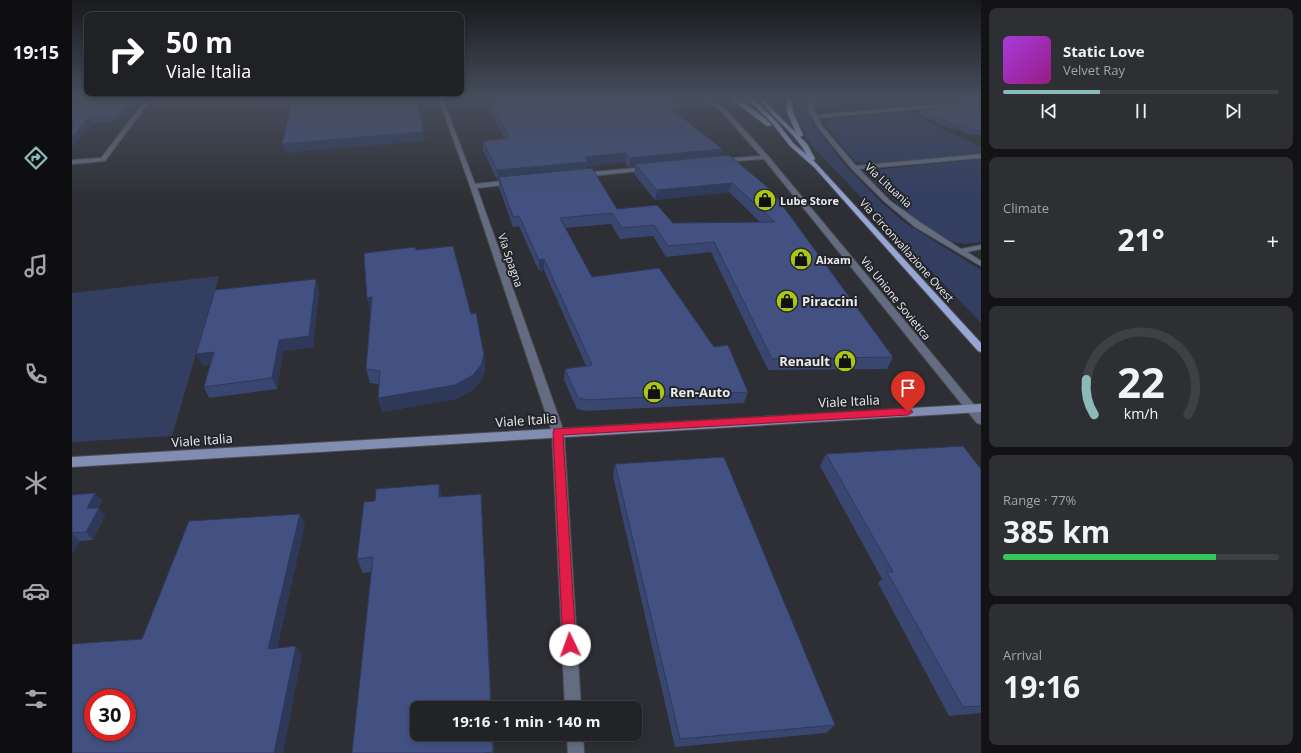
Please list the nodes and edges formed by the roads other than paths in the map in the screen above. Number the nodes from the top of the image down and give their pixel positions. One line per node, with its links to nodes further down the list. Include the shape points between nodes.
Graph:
1 (124, 132): 13 (street, via 103,160)
2 (453, 132): 20 (street, Via Spagna)
3 (743, 132): 12 (street, Via Unione Sovietica)
4 (777, 132): 10 (main road)
5 (782, 132): 10 (main road, Via Circonvallazione Ovest)
6 (792, 132): 9 (main road, Via Circonvallazione Ovest)
7 (798, 132): 9 (main road)
8 (824, 132): 17 (street, Via Lituania)
9 (804, 144): 15 (main road, Via Circonvallazione Ovest)
10 (792, 145): 15 (main road, Via Circonvallazione Ovest)
11 (981, 156): 17 (street)
12 (766, 157): 14 (street); 25 (street, Via Unione Sovietica)
13 (72, 162)
14 (714, 162)
15 (816, 166): 24 (main road, Via Circonvallazione Ovest)
16 (652, 168): 18 (street)
17 (854, 168): 22 (street, Via Lituania, via 888,201 918,225)
18 (574, 176)
19 (520, 181): 20 (street)
20 (473, 186): 27 (street, Via Spagna)
21 (981, 247): 22 (street)
22 (961, 251): 23 (street, Via Lituania)
23 (981, 264)
24 (981, 349)
25 (976, 408): 26 (street, Via Unione Sovietica); 27 (street, Viale Italia)
26 (981, 420)
27 (558, 432): 28 (street, Viale Italia); 29 (street, Via Spagna)
28 (72, 462)
29 (573, 701)
30 (575, 741): 31 (street)
31 (576, 753)

